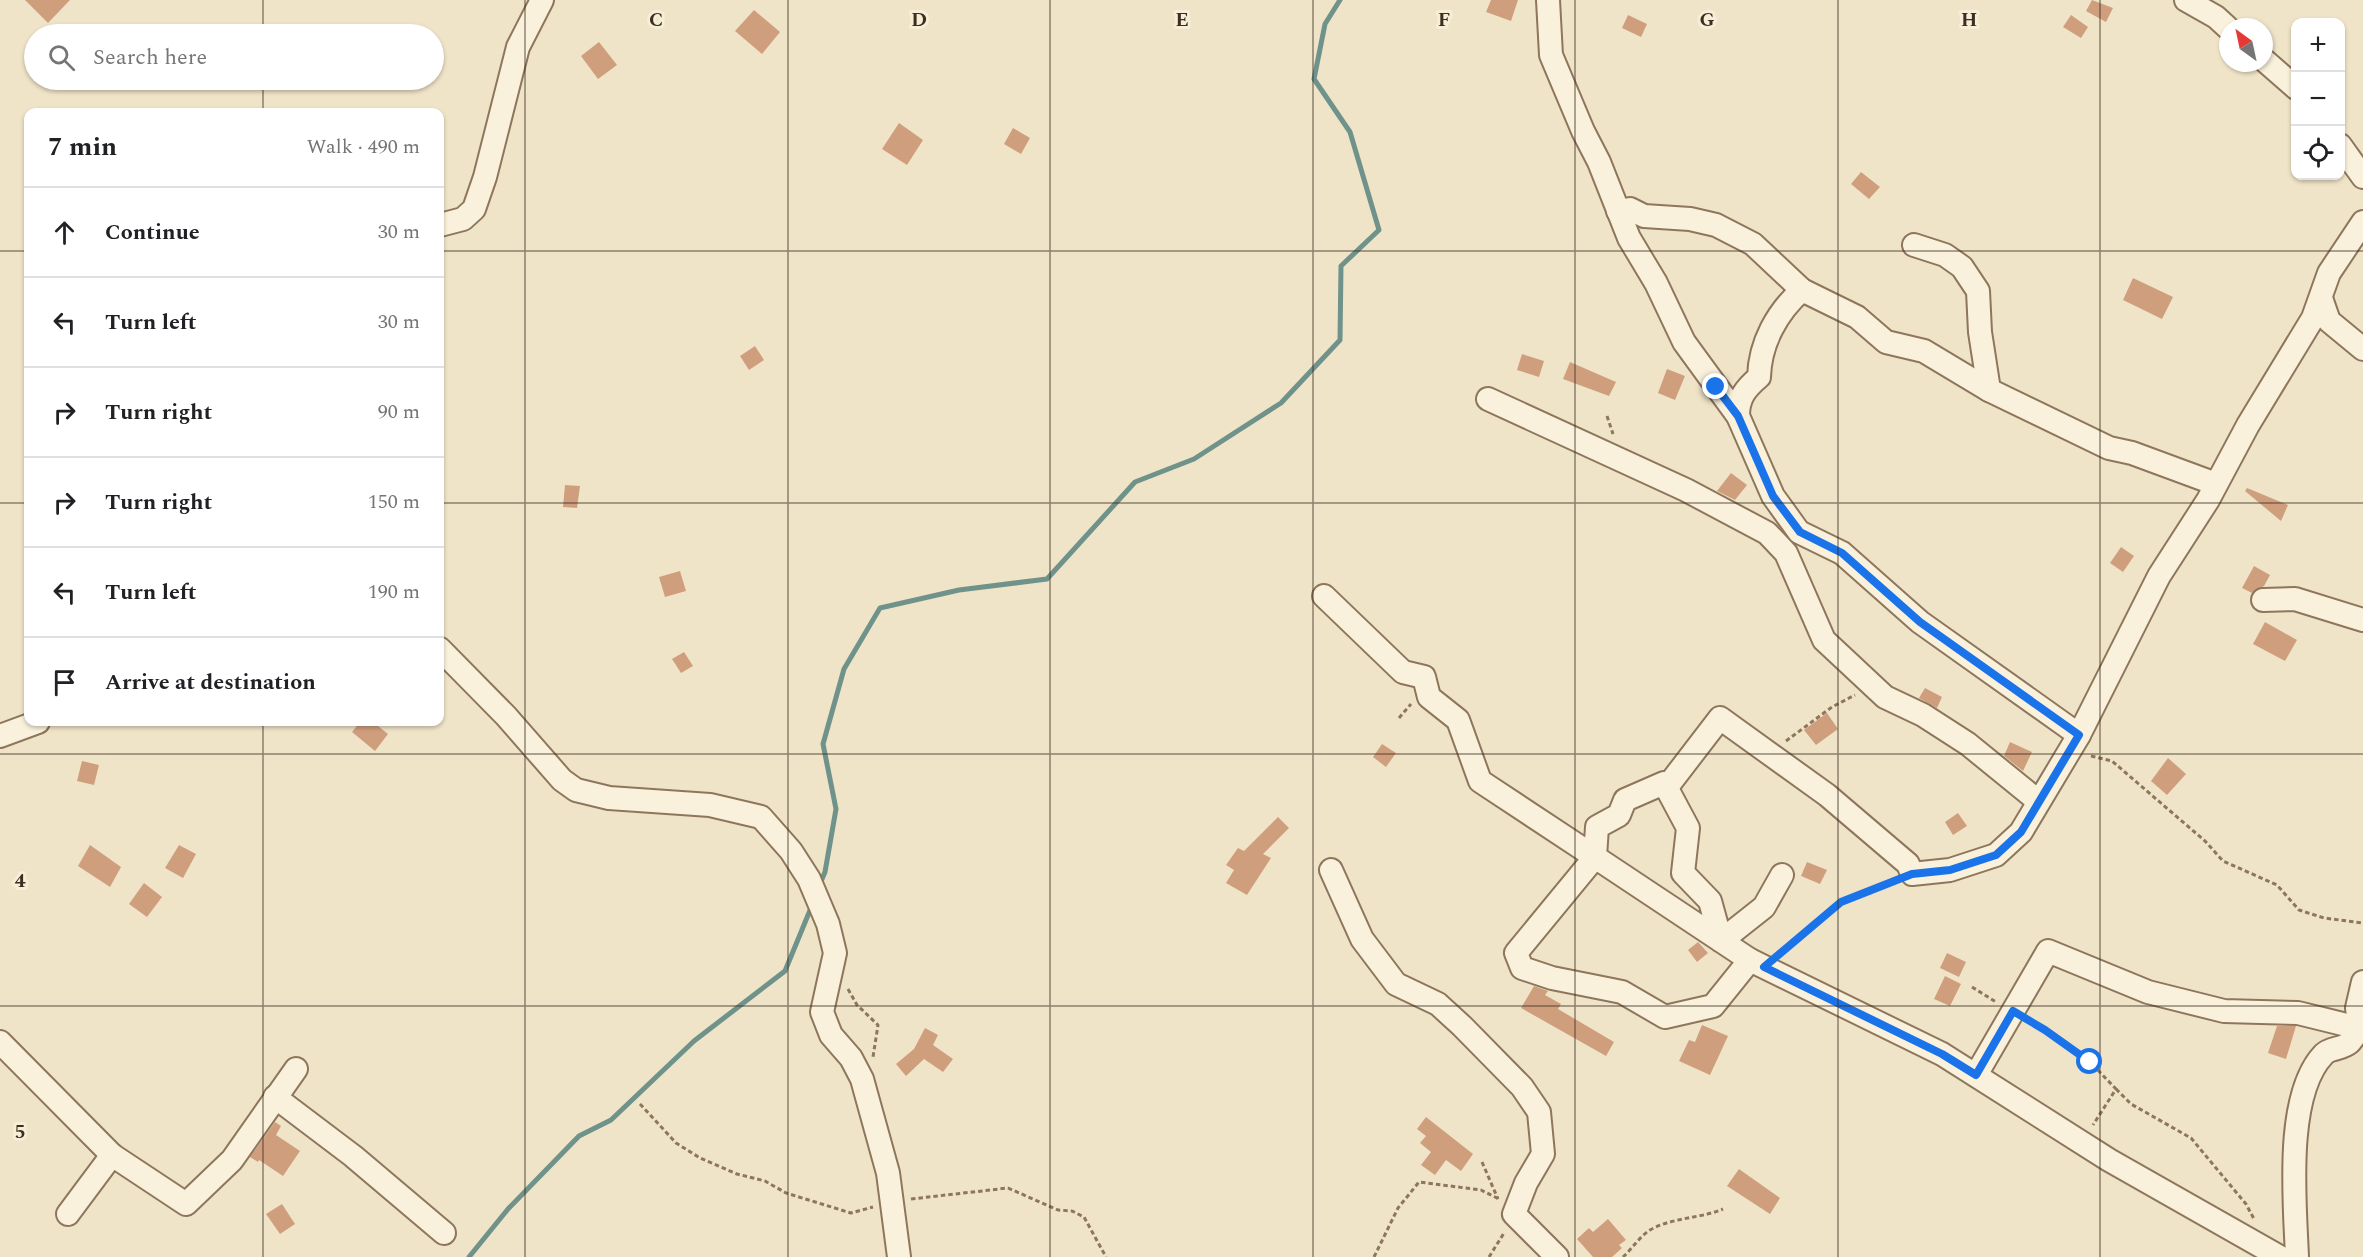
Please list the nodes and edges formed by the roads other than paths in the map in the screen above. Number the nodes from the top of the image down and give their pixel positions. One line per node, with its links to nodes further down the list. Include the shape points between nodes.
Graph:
1 (542, 0): 11 (street, via 518,47 474,209 463,219)
2 (1548, 0): 9 (street, via 1551,55)
3 (2186, 0): 4 (street)
4 (2219, 20)
5 (2273, 68): 6 (street)
6 (2291, 84)
7 (2345, 152): 8 (street)
8 (2363, 177)
9 (1618, 211): 13 (street, via 1630,209 1644,216 1716,225 1753,244); 18 (street, via 1684,342)
10 (2363, 222): 14 (street, via 2329,273)
11 (444, 224)
12 (1914, 245): 16 (street, via 1945,255 1962,267 1978,291)
13 (1802, 290): 16 (street, via 1857,317 1886,342 1924,351); 18 (street, via 1784,306 1774,323 1759,360 1759,377 1744,390)
14 (2321, 298): 15 (street, via 2329,321); 19 (street)
15 (2363, 349)
16 (1989, 390): 19 (street, via 2109,448)
17 (1488, 399): 28 (street, via 1686,490 1767,533 1786,553 1824,640 1885,697 1968,744)
18 (1738, 416): 25 (street, via 1773,496 1800,532 1842,553 1920,622)
19 (2216, 484): 25 (street, via 2159,576)
20 (1324, 596): 29 (street, via 1402,672 1424,677 1429,697 1458,720 1480,781)
21 (2263, 600): 22 (street, via 2295,599)
22 (2363, 620)
23 (444, 653): 43 (street, via 555,773 576,790 609,798 710,805 761,817 809,879 828,924 835,953 822,1012 831,1035 851,1058 861,1080 888,1173)
24 (27, 726): 26 (street)
25 (2079, 735): 28 (street)
26 (0, 736)
27 (1667, 787): 28 (street, via 1720,718 1827,795 1908,864 1912,874 1950,870 1996,855 2021,832); 29 (street, via 1664,783 1625,800 1619,815 1597,827); 32 (street, via 1688,828 1683,873 1710,901)
28 (2038, 801)
29 (1595, 857): 32 (street); 33 (street, via 1516,953 1522,968 1622,992 1665,1017 1713,1006)
30 (1331, 870): 44 (street, via 1362,939 1396,984 1438,1004 1522,1087 1539,1112 1543,1154 1506,1207)
31 (1782, 875): 32 (street, via 1764,907)
32 (1721, 941): 33 (street)
33 (1757, 964): 38 (street, via 1942,1054)
34 (2363, 982): 35 (street, via 2356,1008)
35 (2361, 1028): 38 (street, via 2298,1012 2224,1011 2148,992 2048,951); 46 (street, via 2349,1043 2325,1053 2301,1103 2293,1153)
36 (0, 1042): 40 (street)
37 (296, 1069): 39 (street)
38 (1976, 1075): 45 (street, via 2082,1142)
39 (275, 1097): 40 (street, via 232,1160 186,1204); 42 (street)
40 (112, 1155): 41 (street)
41 (68, 1214)
42 (444, 1233)
43 (899, 1257)
44 (1557, 1257)
45 (2280, 1257)
46 (2297, 1257)

